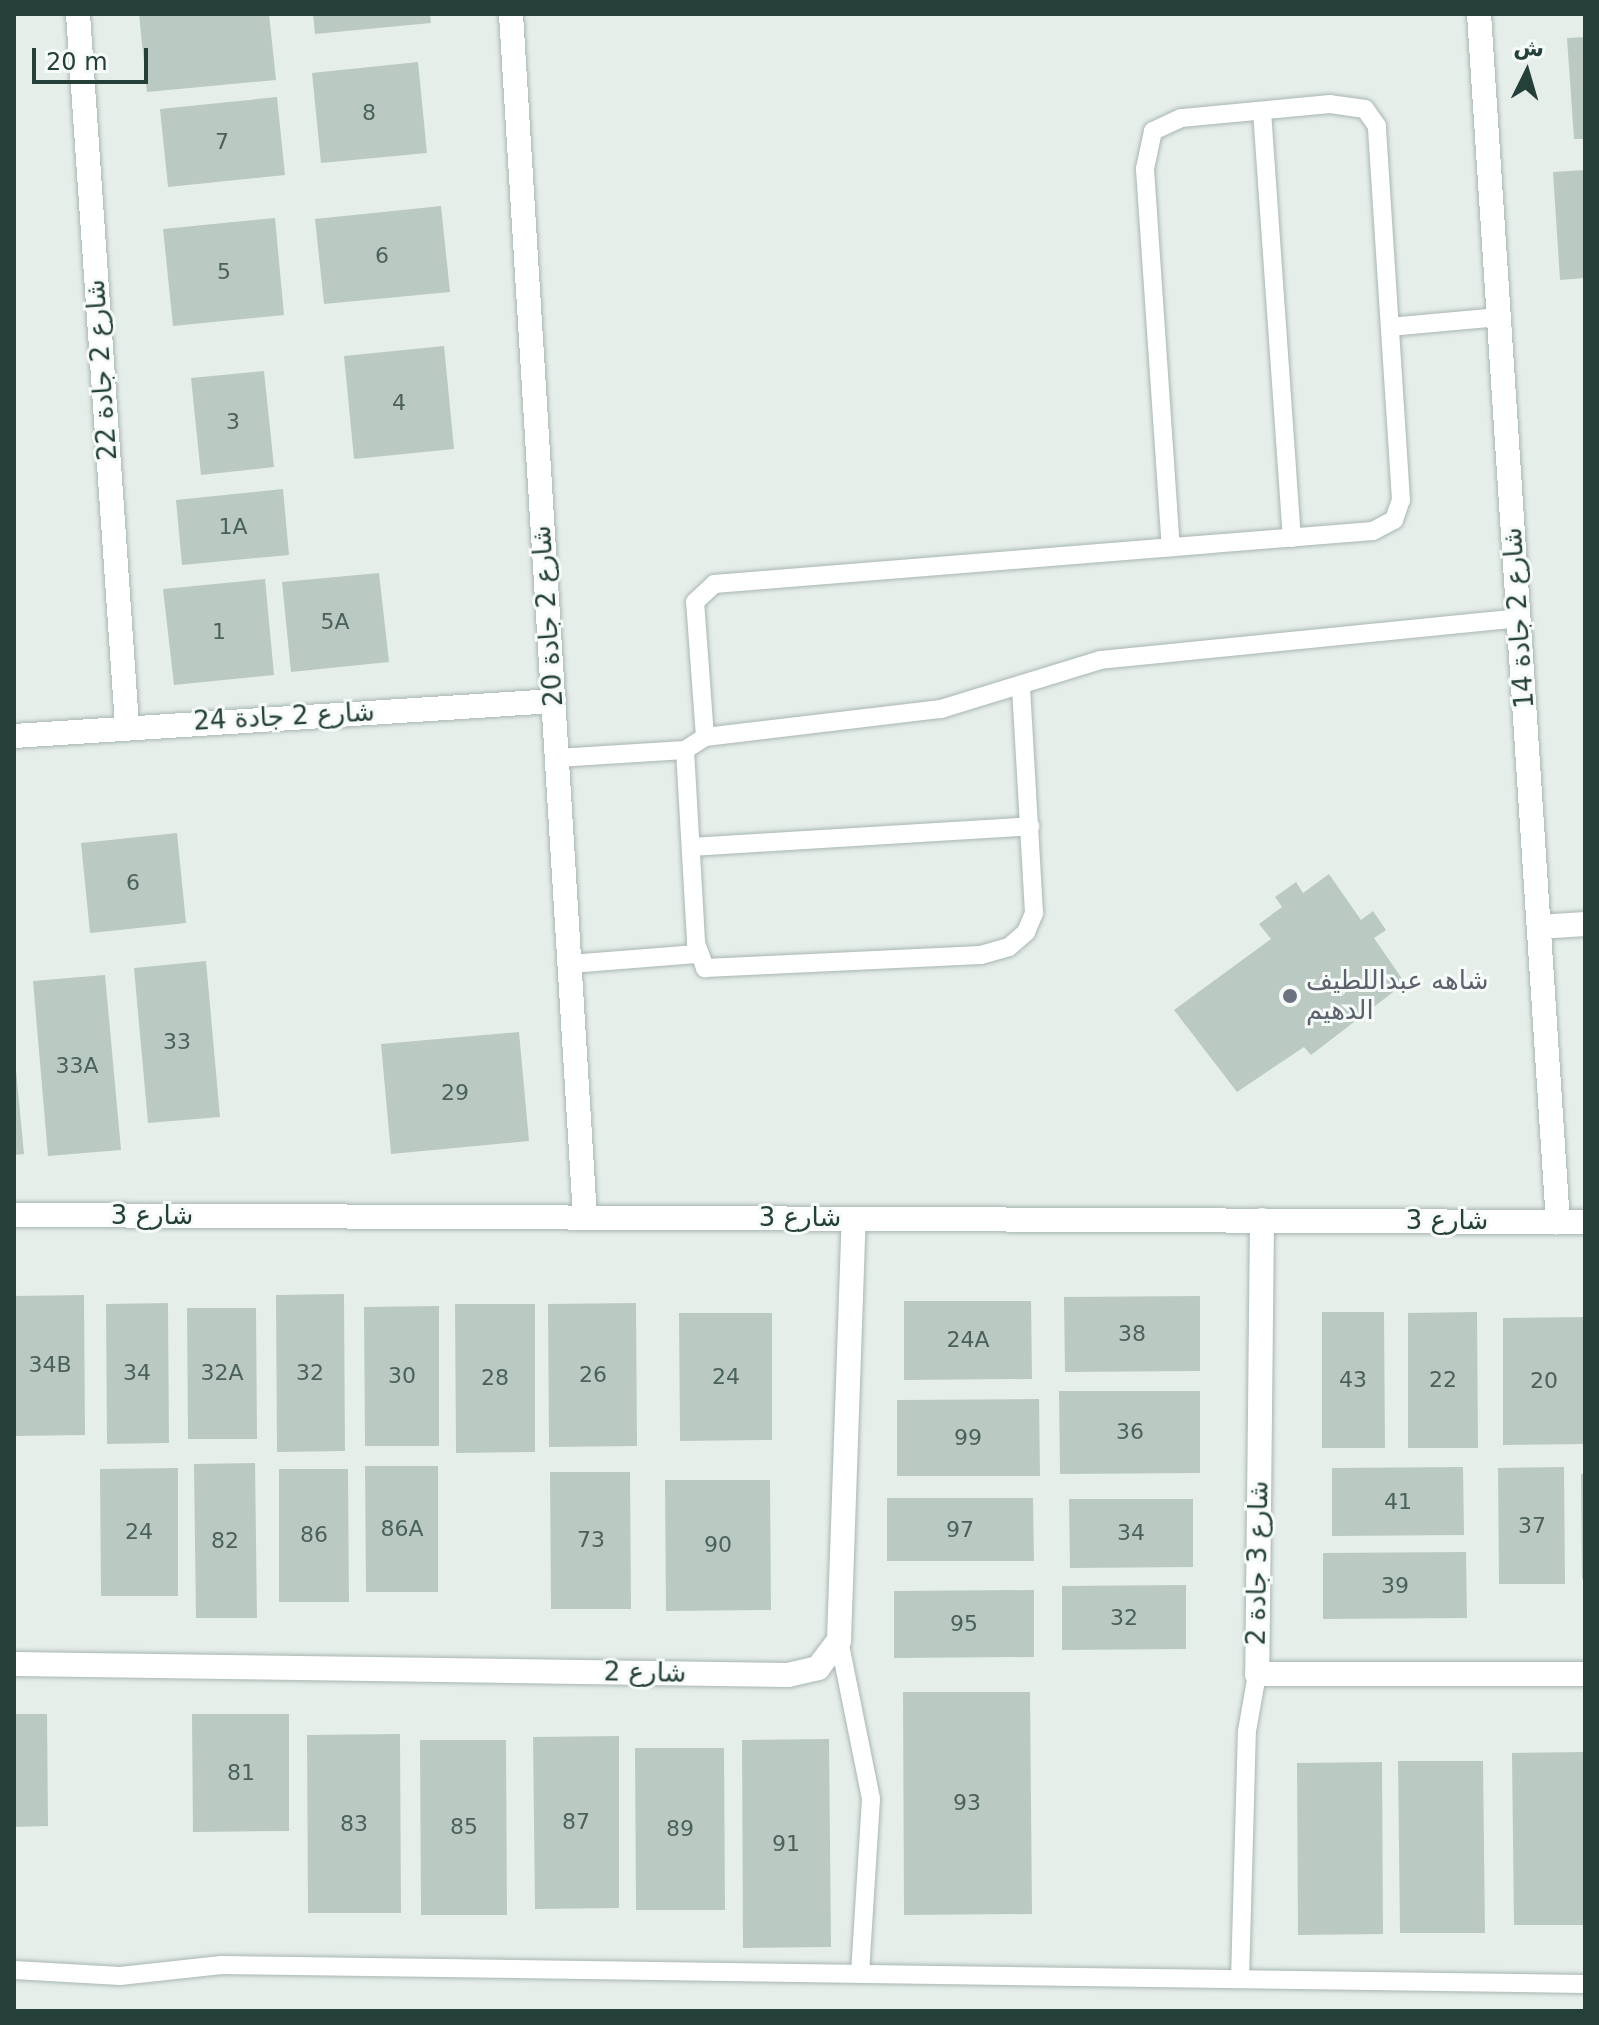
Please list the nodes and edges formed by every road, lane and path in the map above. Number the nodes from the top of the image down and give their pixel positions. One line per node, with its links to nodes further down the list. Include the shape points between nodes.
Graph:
1 (78, 14): 12 (street, شارع 2 جادة 22)
2 (511, 14): 11 (street, شارع 2 جادة 20)
3 (1479, 14): 5 (street, شارع 2 جادة 14)
4 (1262, 111): 6 (lane, via 1349,105 1365,109 1377,126); 7 (lane); 8 (lane, via 1181,118 1153,131 1147,147)
5 (1499, 317): 6 (lane); 9 (street, شارع 2 جادة 14)
6 (1390, 327): 7 (lane, via 1399,510 1394,520 1373,531)
7 (1292, 538): 8 (lane)
8 (1171, 547): 14 (lane, via 714,584 695,602)
9 (1519, 618): 10 (lane, via 1100,660); 20 (street, شارع 2 جادة 14)
10 (1021, 687): 14 (lane, via 941,709); 17 (lane)
11 (554, 701): 12 (street, شارع 2 جادة 24); 16 (street, شارع 2 جادة 20)
12 (127, 726): 13 (street, شارع 2 جادة 24)
13 (14, 736)
14 (705, 737): 15 (lane)
15 (685, 750): 16 (lane); 18 (lane)
16 (557, 758): 22 (street, شارع 2 جادة 20)
17 (1030, 826): 18 (lane); 21 (lane, via 1034,913 1026,932 1009,947 981,955 726,971 705,968)
18 (691, 847): 21 (lane)
19 (1585, 924): 20 (street)
20 (1539, 927): 27 (street, شارع 2 جادة 14)
21 (697, 954): 22 (lane)
22 (570, 964): 24 (street, شارع 2 جادة 20)
23 (14, 1215): 24 (street, شارع 3)
24 (585, 1218): 25 (street, شارع 3)
25 (854, 1219): 26 (street, شارع 3); 29 (street)
26 (1262, 1220): 27 (street, شارع 3); 31 (street, شارع 3 جادة 2)
27 (1558, 1222): 28 (street, شارع 3)
28 (1585, 1222)
29 (839, 1640): 30 (street, شارع 2, via 818,1668 788,1675); 34 (lane, via 871,1799)
30 (14, 1664)
31 (1257, 1674): 32 (street, شارع 3 جادة 2); 35 (lane, via 1247,1731)
32 (1585, 1674)
33 (14, 1970): 34 (lane, via 120,1976 221,1965)
34 (860, 1974): 35 (lane)
35 (1240, 1979): 36 (lane)
36 (1585, 1984)

